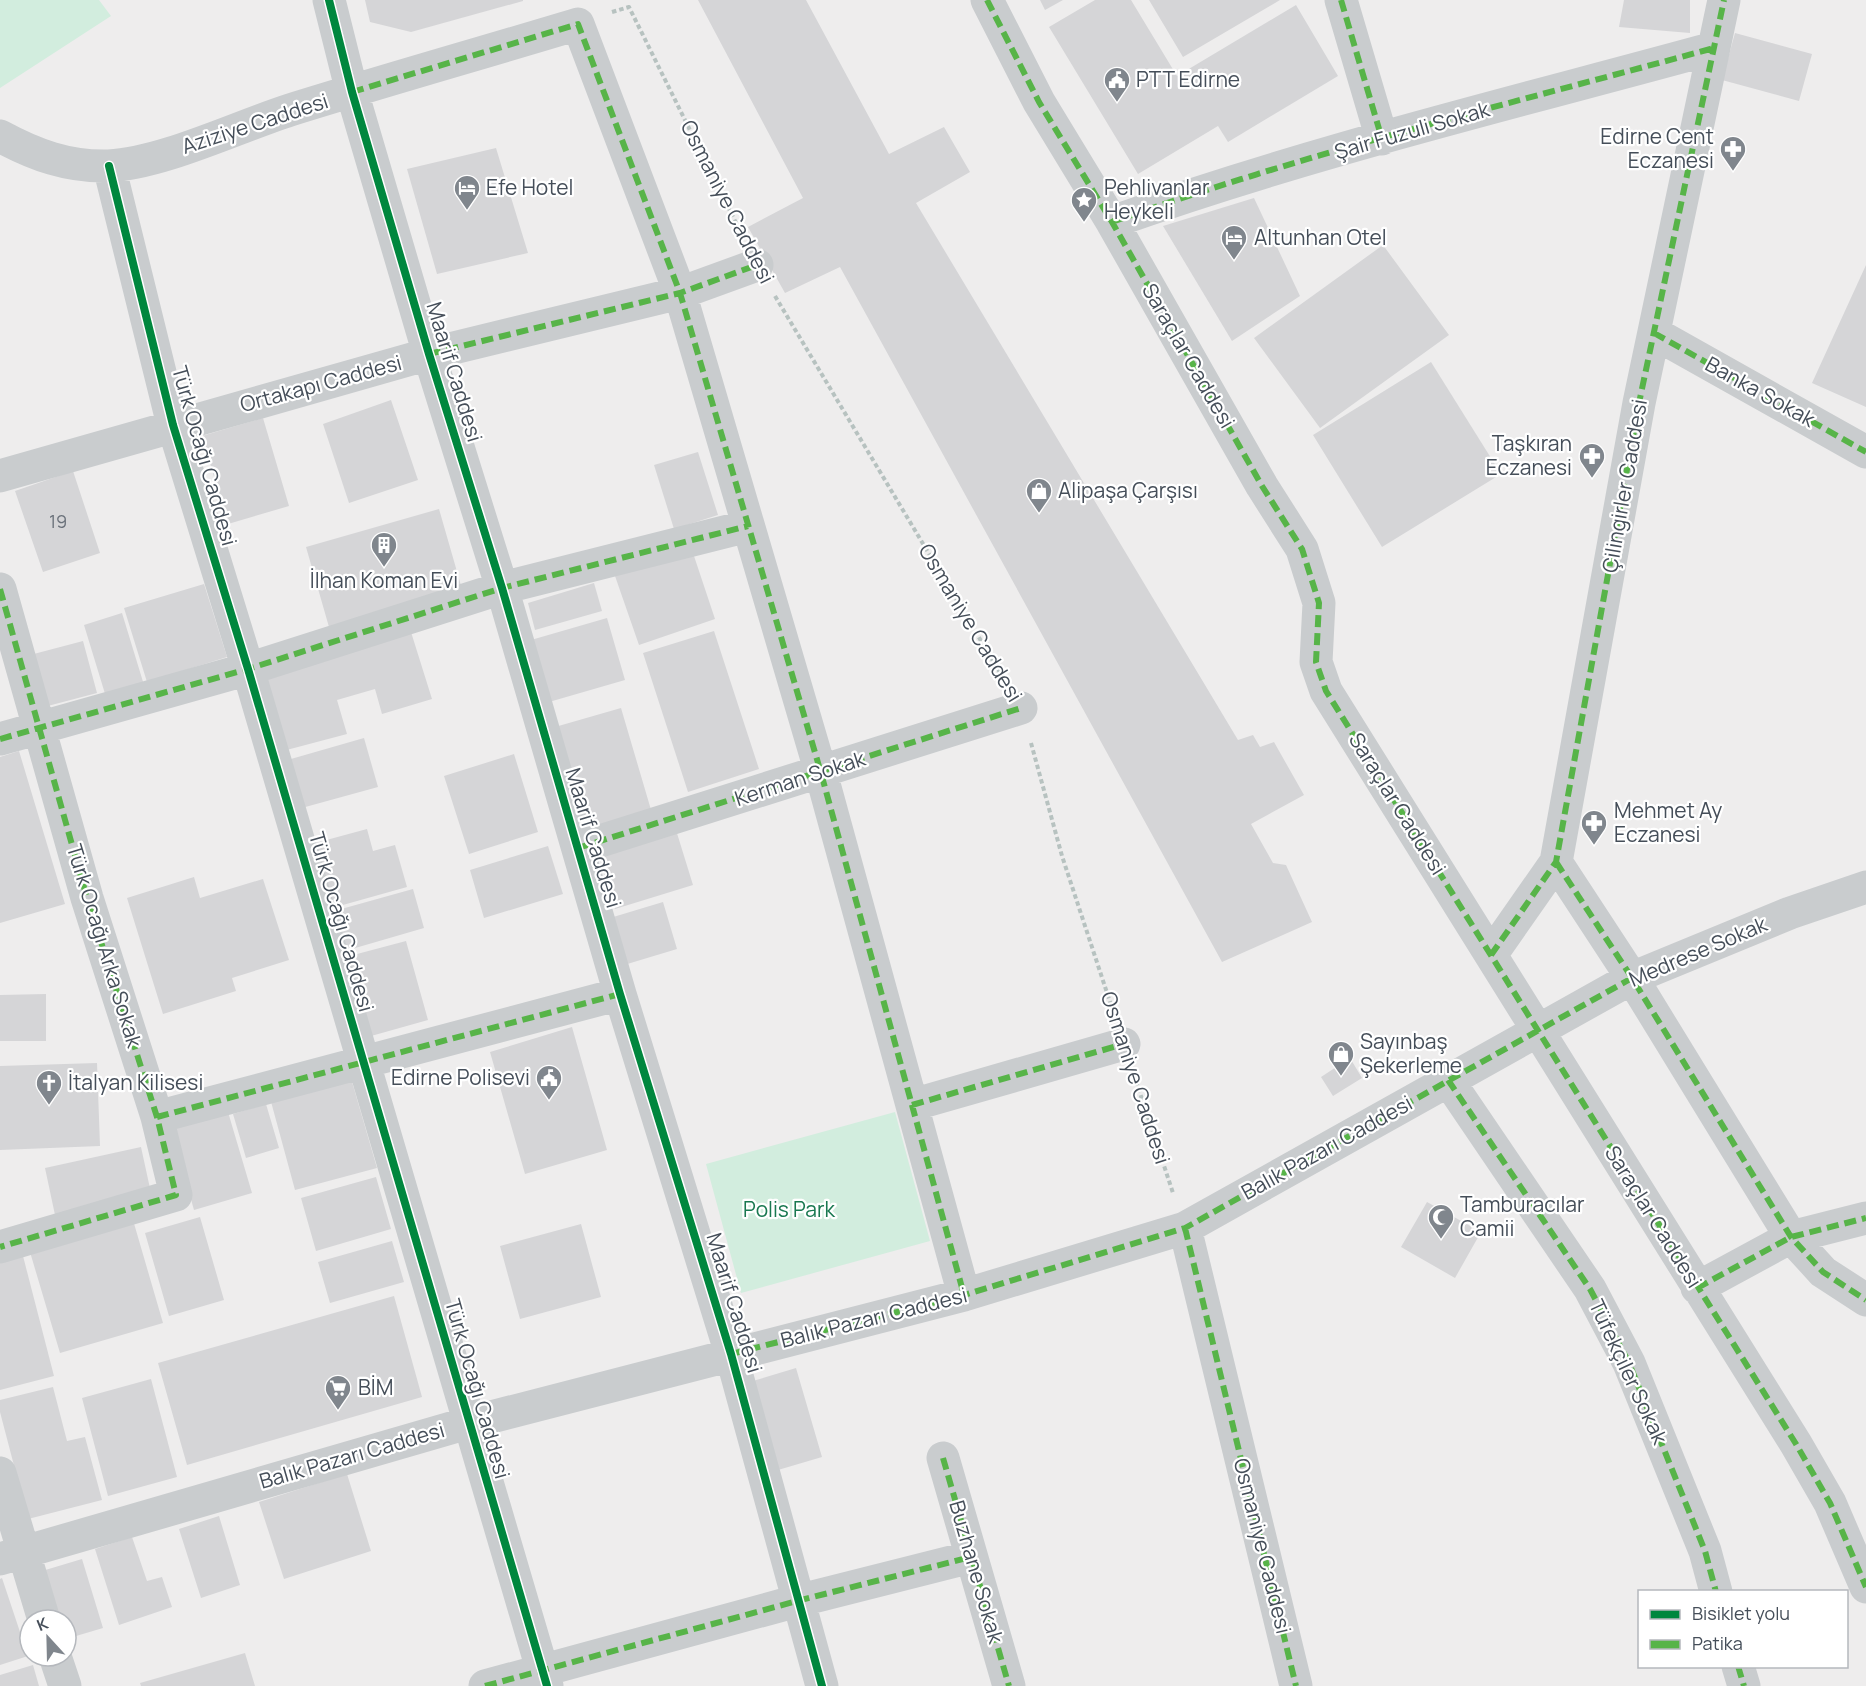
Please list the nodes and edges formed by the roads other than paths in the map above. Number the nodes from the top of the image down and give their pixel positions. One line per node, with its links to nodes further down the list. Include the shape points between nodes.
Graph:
1 (329, 0): 6 (street, Maarif Caddesi)
2 (987, 0): 10 (street, Saraçlar Caddesi, via 1039,102)
3 (1341, 0): 8 (street)
4 (1724, 0): 5 (street, Çilingirler Caddesi)
5 (1714, 48): 8 (street, Şair Fuzuli Sokak); 13 (street, Çilingirler Caddesi)
6 (352, 92): 9 (street, Aziziye Caddesi, via 146,160); 12 (street, Aziziye Caddesi, via 578,24); 14 (street, Maarif Caddesi)
7 (0, 136): 9 (street, Aziziye Caddesi, via 31,153 70,165)
8 (1382, 139): 10 (street, Şair Fuzuli Sokak)
9 (109, 166): 15 (street, Türk Ocağı Caddesi)
10 (1112, 222): 29 (street, Saraçlar Caddesi, via 1302,549 1319,603 1316,663 1326,691)
11 (757, 265): 12 (street, Ortakapı Caddesi)
12 (680, 292): 14 (street, Ortakapı Caddesi); 18 (street)
13 (1654, 333): 16 (street, Banka Sokak); 27 (street, Çilingirler Caddesi)
14 (429, 354): 15 (street, Ortakapı Caddesi); 19 (street, Maarif Caddesi)
15 (173, 425): 17 (street, Ortakapı Caddesi); 21 (street, Türk Ocağı Caddesi)
16 (1866, 452)
17 (0, 476)
18 (748, 526): 19 (street); 25 (street)
19 (502, 588): 21 (street); 26 (street, Maarif Caddesi)
20 (0, 589): 23 (street, Türk Ocağı Arka Sokak)
21 (248, 669): 23 (street); 34 (street, Türk Ocağı Caddesi)
22 (1021, 708): 25 (street, Kerman Sokak)
23 (39, 727): 24 (street); 37 (street, Türk Ocağı Arka Sokak, via 87,898)
24 (0, 739)
25 (821, 773): 26 (street, Kerman Sokak); 36 (street)
26 (578, 848): 31 (street, Maarif Caddesi)
27 (1556, 862): 29 (street, Çilingirler Caddesi); 30 (street)
28 (1866, 887): 30 (street, Medrese Sokak, via 1790,913)
29 (1491, 955): 32 (street, Saraçlar Caddesi)
30 (1632, 978): 32 (street, Medrese Sokak); 40 (street)
31 (620, 994): 34 (street); 45 (street, Maarif Caddesi)
32 (1536, 1030): 35 (street, Balık Pazarı Caddesi); 42 (street, Saraçlar Caddesi)
33 (1124, 1044): 36 (street)
34 (364, 1063): 37 (street); 46 (street, Türk Ocağı Caddesi)
35 (1448, 1080): 39 (street, Balık Pazarı Caddesi); 52 (street, Tüfekçiler Sokak, via 1590,1289 1618,1342 1705,1551)
36 (912, 1105): 43 (street)
37 (157, 1117): 41 (street, Türk Ocağı Arka Sokak, via 176,1195)
38 (1866, 1218): 40 (street)
39 (1185, 1228): 43 (street, Balık Pazarı Caddesi); 62 (street, Osmaniye Caddesi)
40 (1791, 1237): 42 (street); 44 (street, via 1823,1272)
41 (0, 1247)
42 (1697, 1288): 51 (street, Saraçlar Caddesi, via 1830,1503)
43 (964, 1295): 45 (street, Balık Pazarı Caddesi)
44 (1866, 1300)
45 (731, 1354): 46 (street, Balık Pazarı Caddesi); 53 (street, Maarif Caddesi)
46 (468, 1423): 49 (street, Balık Pazarı Caddesi); 57 (street, Türk Ocağı Caddesi)
47 (943, 1458): 50 (street, Buzhane Sokak)
48 (0, 1473): 49 (street)
49 (12, 1555): 54 (street)
50 (971, 1557): 53 (street); 61 (street, Buzhane Sokak)
51 (1866, 1587)
52 (1715, 1590)
53 (797, 1601): 57 (street); 60 (street, Maarif Caddesi)
54 (38, 1608)
55 (59, 1668): 58 (street)
56 (1739, 1668): 63 (street)
57 (545, 1678): 59 (street)
58 (64, 1686)
59 (485, 1686)
60 (822, 1686)
61 (1009, 1686)
62 (1296, 1686)
63 (1744, 1686)

